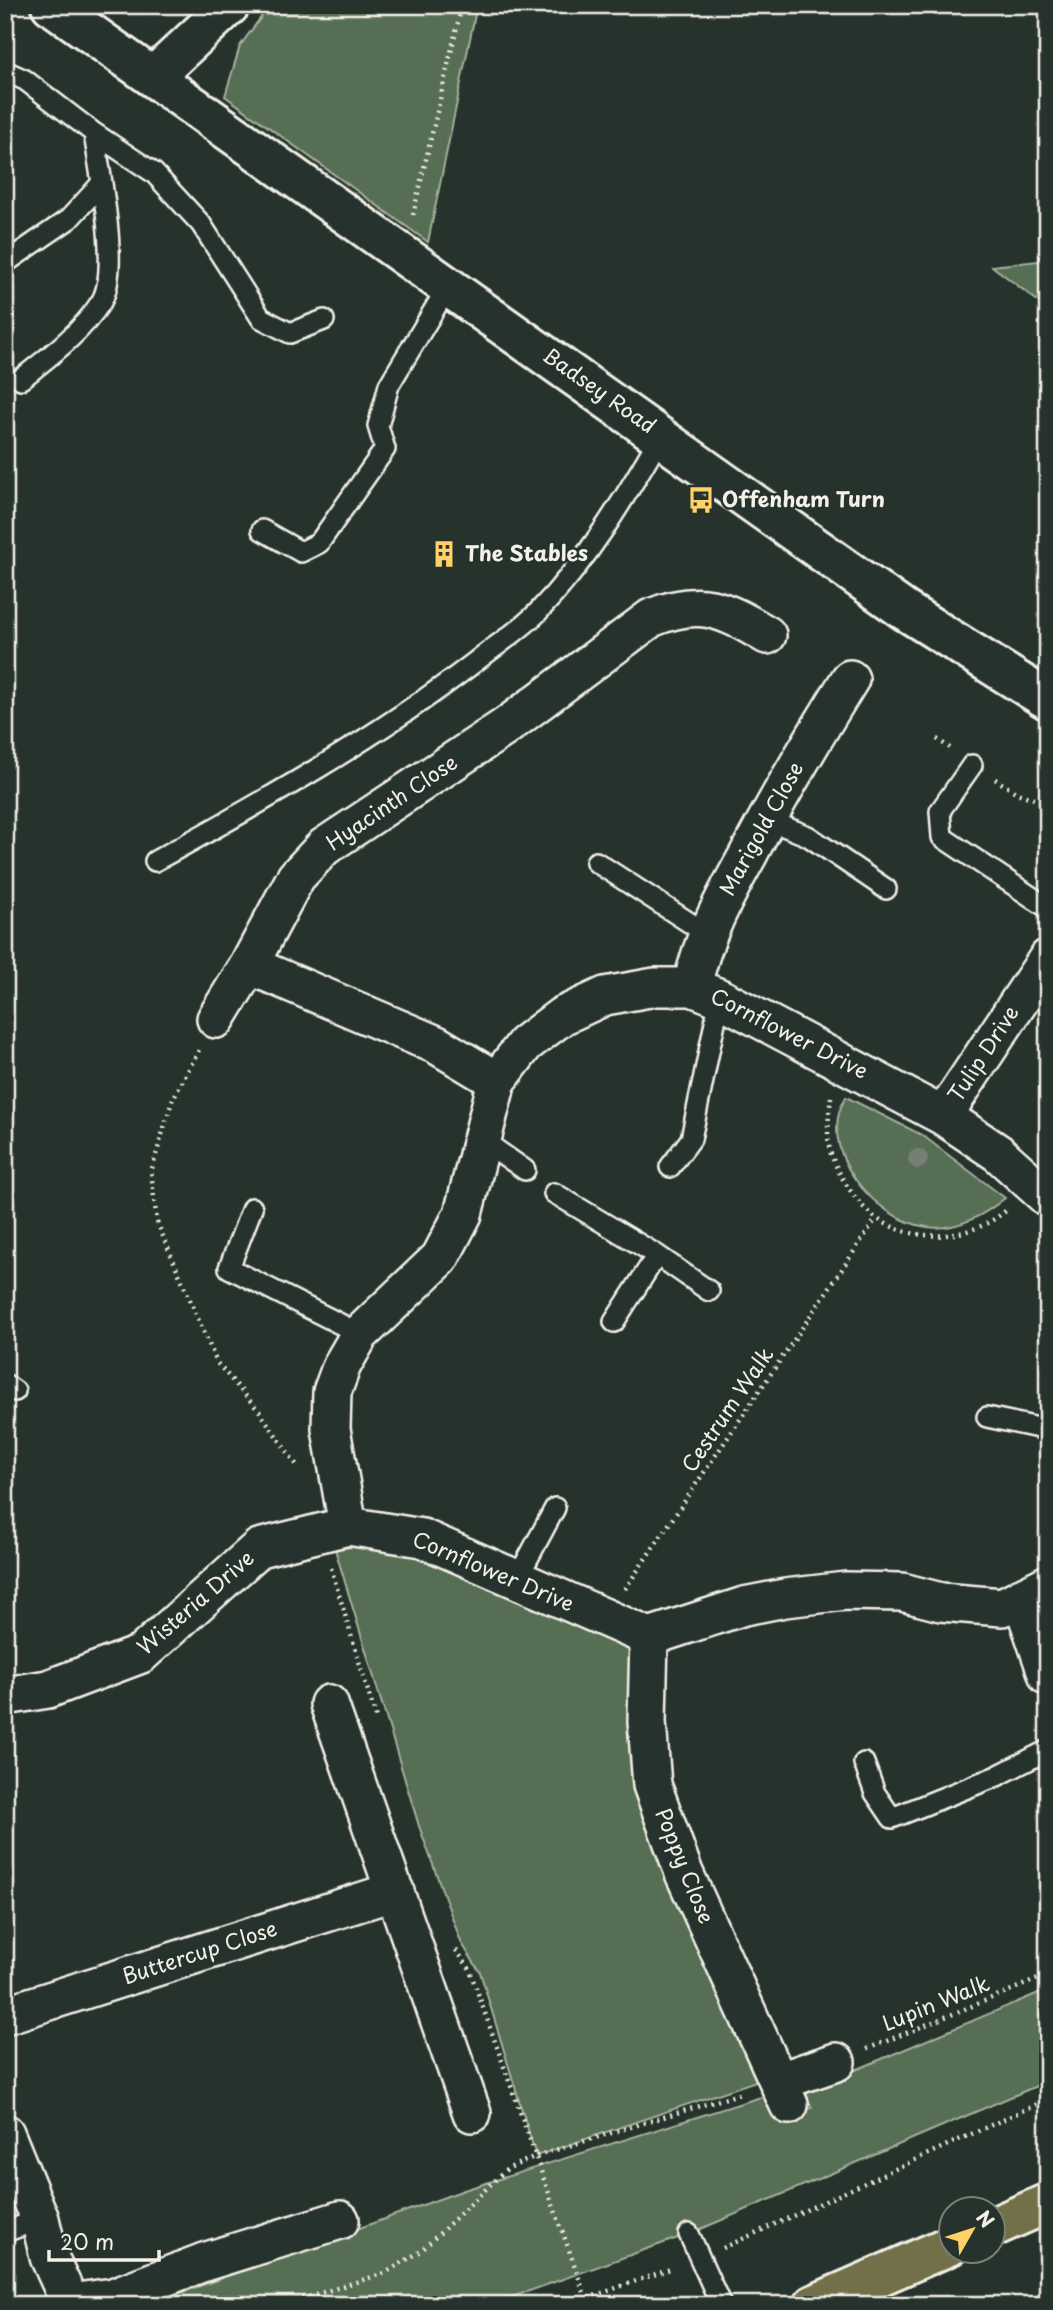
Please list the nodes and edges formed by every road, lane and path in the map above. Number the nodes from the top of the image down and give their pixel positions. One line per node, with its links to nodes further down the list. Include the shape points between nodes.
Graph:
1 (51, 5): 5 (main road, Badsey Road)
2 (230, 5): 5 (main road)
3 (462, 5): 8 (path)
4 (5, 71): 6 (lane, via 25,80)
5 (153, 77): 8 (main road, Badsey Road)
6 (94, 132): 7 (lane); 11 (lane, via 154,173 201,224 261,318 290,333)
7 (101, 184): 9 (lane, via 69,219); 12 (lane, via 109,244 103,299 73,337)
8 (404, 253): 10 (main road, Badsey Road)
9 (5, 263)
10 (449, 285): 13 (main road, Badsey Road); 14 (lane, via 389,385 378,426 385,449 319,543 301,552)
11 (324, 320)
12 (20, 379)
13 (661, 435): 17 (main road, Badsey Road, via 904,610); 20 (lane, via 583,561 536,615 425,701)
14 (262, 530)
15 (767, 635): 26 (street, Hyacinth Close, via 725,610 690,607 650,618 505,727 324,847 296,877)
16 (850, 679): 19 (street, Marigold Close)
17 (1048, 700)
18 (972, 765): 23 (lane, via 940,811 942,837)
19 (766, 820): 22 (lane, via 808,836); 24 (street, Marigold Close)
20 (156, 861)
21 (596, 863): 24 (lane)
22 (886, 889)
23 (1048, 908)
24 (707, 934): 27 (street, Marigold Close, via 699,951)
25 (1048, 958): 31 (street, Tulip Drive)
26 (249, 965): 28 (street, Hyacinth Close); 30 (street, via 438,1045)
27 (706, 992): 29 (street, Cornflower Drive); 30 (street, Cornflower Drive, via 655,987 604,996 562,1016 525,1044); 33 (lane, via 691,1139)
28 (216, 1019)
29 (842, 1060): 31 (street, Cornflower Drive); 38 (path, via 831,1095 831,1156 860,1203)
30 (497, 1081): 32 (street, Cornflower Drive)
31 (943, 1116): 35 (street, Cornflower Drive, via 998,1153)
32 (481, 1139): 34 (lane); 42 (street, Cornflower Drive, via 463,1214 440,1258)
33 (670, 1167)
34 (525, 1170)
35 (1041, 1192): 38 (path, via 978,1229 955,1234 928,1236)
36 (554, 1193): 39 (lane)
37 (252, 1208): 42 (lane, via 229,1268)
38 (876, 1219): 49 (path, Cestrum Walk)
39 (657, 1255): 40 (lane); 41 (lane)
40 (709, 1291)
41 (614, 1322)
42 (360, 1334): 46 (street, Cornflower Drive, via 332,1392)
43 (987, 1417): 44 (lane)
44 (1048, 1430)
45 (555, 1508): 47 (lane)
46 (334, 1529): 47 (street, Cornflower Drive, via 422,1538); 52 (street, Wisteria Drive, via 259,1548 141,1654 48,1689); 54 (path)
47 (517, 1579): 49 (street, Cornflower Drive)
48 (1034, 1591): 50 (street, via 1002,1607 941,1602 902,1592 846,1591 744,1606); 51 (street)
49 (605, 1619): 50 (street, Cornflower Drive)
50 (649, 1637): 62 (street, Poppy Close, via 647,1723 652,1785 684,1873)
51 (1048, 1676)
52 (5, 1696)
53 (329, 1704): 57 (street)
54 (380, 1728)
55 (1048, 1750): 56 (lane, via 892,1818 875,1793)
56 (864, 1763)
57 (395, 1891): 60 (street, Buttercup Close); 64 (street)
58 (453, 1946): 66 (path, via 469,1968)
59 (1048, 1975): 61 (path, Lupin Walk)
60 (5, 2015)
61 (836, 2062): 62 (street)
62 (785, 2093): 66 (path)
63 (1048, 2099): 74 (path)
64 (472, 2113)
65 (5, 2133): 68 (street)
66 (536, 2157): 75 (path); 76 (path, via 507,2169 421,2251 386,2273)
67 (1048, 2203): 70 (highway)
68 (40, 2219): 69 (street, via 49,2257 70,2303 113,2297 204,2262); 71 (lane)
69 (340, 2220)
70 (1007, 2221)
71 (5, 2231)
72 (690, 2234): 74 (lane)
73 (937, 2251): 79 (highway)
74 (701, 2258): 75 (path); 78 (lane)
75 (586, 2298): 77 (path)
76 (282, 2305)
77 (568, 2305)
78 (721, 2305)
79 (813, 2305)

